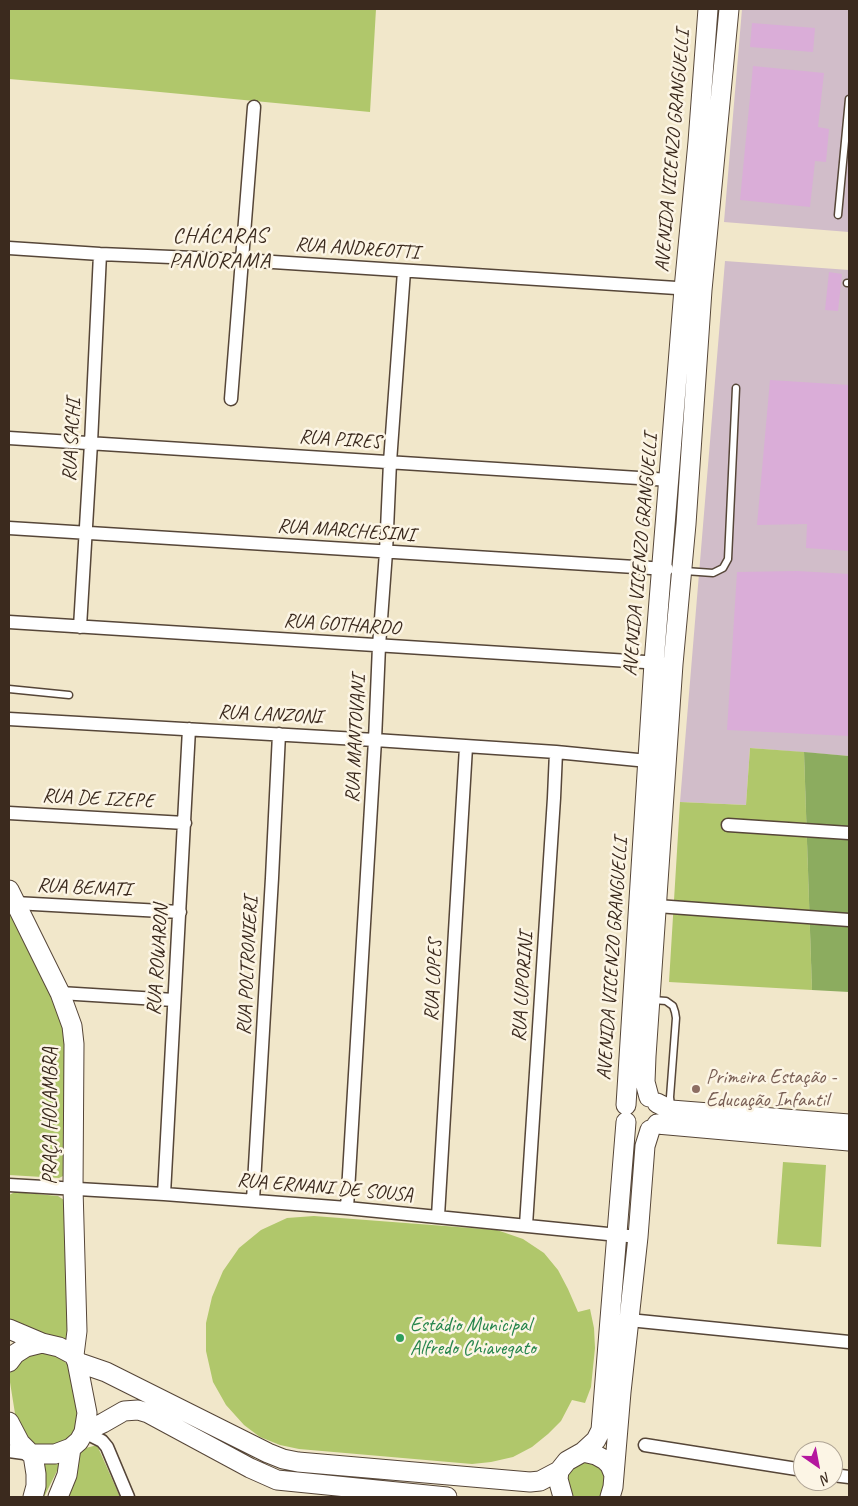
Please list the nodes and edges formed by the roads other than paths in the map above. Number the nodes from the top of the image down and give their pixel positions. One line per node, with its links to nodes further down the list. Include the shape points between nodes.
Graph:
1 (708, 9): 5 (street, AVENIDA VICENZO GRANGUELLI)
2 (729, 9): 5 (street, AVENIDA VICENZO GRANGUELLI)
3 (849, 99): 6 (lane)
4 (254, 107): 11 (street)
5 (707, 143): 7 (street, AVENIDA VICENZO GRANGUELLI); 8 (street, AVENIDA VICENZO GRANGUELLI)
6 (838, 215)
7 (688, 236): 8 (lane); 13 (street, AVENIDA VICENZO GRANGUELLI)
8 (708, 238): 13 (street, AVENIDA VICENZO GRANGUELLI)
9 (9, 248): 10 (street, RUA ANDREOTTI)
10 (100, 254): 11 (street, RUA ANDREOTTI); 17 (street, RUA SACHI)
11 (242, 260): 12 (street, RUA ANDREOTTI); 15 (street)
12 (404, 272): 13 (street, RUA ANDREOTTI); 18 (street, RUA MANTOVANI)
13 (693, 289): 19 (street, AVENIDA VICENZO GRANGUELLI); 23 (street, AVENIDA VICENZO GRANGUELLI, via 686,524)
14 (736, 388): 23 (lane, via 728,559 723,568 713,573)
15 (231, 399)
16 (9, 438): 17 (street, RUA PIRES)
17 (91, 442): 18 (street, RUA PIRES); 21 (street, RUA SACHI)
18 (390, 462): 19 (street, RUA PIRES); 22 (street, RUA MANTOVANI)
19 (670, 480): 23 (street, AVENIDA VICENZO GRANGUELLI)
20 (9, 528): 21 (street, RUA MARCHESINI)
21 (85, 533): 22 (street, RUA MARCHESINI); 25 (street, RUA SACHI)
22 (386, 552): 23 (street, RUA MARCHESINI); 26 (street, RUA MANTOVANI)
23 (672, 570): 27 (street, AVENIDA VICENZO GRANGUELLI)
24 (9, 622): 25 (street, RUA GOTHARDO)
25 (80, 627): 26 (street, RUA GOTHARDO)
26 (379, 646): 27 (street, RUA GOTHARDO); 33 (street, RUA MANTOVANI)
27 (664, 663): 36 (street, AVENIDA VICENZO GRANGUELLI); 42 (street, AVENIDA VICENZO GRANGUELLI)
28 (9, 689): 29 (lane)
29 (69, 695)
30 (9, 719): 31 (street, RUA LANZONI)
31 (189, 729): 32 (street, RUA LANZONI); 38 (street, RUA ROWARON)
32 (279, 734): 33 (street, RUA LANZONI); 56 (street, RUA POLTRONIERI)
33 (375, 740): 34 (street, RUA LANZONI); 57 (street, RUA MANTOVANI)
34 (466, 746): 35 (street, RUA LANZONI); 58 (street, RUA LOPES)
35 (556, 752): 36 (street, RUA LANZONI); 59 (street, RUA LUPORINI)
36 (648, 761): 49 (street, AVENIDA VICENZO GRANGUELLI)
37 (9, 813): 38 (street, RUA DE IZEPE)
38 (185, 823): 43 (street, RUA ROWARON)
39 (728, 825): 40 (street)
40 (849, 833)
41 (12, 896): 43 (street, RUA BENATI); 45 (street, PRAÇA HOLAMBRA)
42 (657, 906): 44 (street); 47 (street, AVENIDA VICENZO GRANGUELLI)
43 (180, 912): 46 (street, RUA ROWARON)
44 (849, 920)
45 (60, 993): 46 (street); 54 (street, PRAÇA HOLAMBRA, via 72,1026 74,1044)
46 (174, 1000): 55 (street, RUA ROWARON)
47 (650, 1000): 48 (street, AVENIDA VICENZO GRANGUELLI, via 645,1082); 48 (lane, via 666,1001 672,1006 676,1018 670,1097)
48 (659, 1103): 49 (street, AVENIDA VICENZO GRANGUELLI, via 644,1096 634,1098); 50 (street); 51 (street, AVENIDA VICENZO GRANGUELLI, via 660,1113)
49 (626, 1114): 51 (street, via 629,1127 639,1131); 60 (street, AVENIDA VICENZO GRANGUELLI)
50 (849, 1124)
51 (654, 1127): 52 (street); 61 (street, AVENIDA VICENZO GRANGUELLI, via 645,1146)
52 (849, 1140)
53 (9, 1185): 54 (street, RUA ERNANI DE SOUSA)
54 (74, 1188): 55 (street, RUA ERNANI DE SOUSA); 66 (street, PRAÇA HOLAMBRA)
55 (164, 1194): 56 (street, RUA ERNANI DE SOUSA)
56 (253, 1200): 57 (street, RUA ERNANI DE SOUSA)
57 (347, 1208): 58 (street, RUA ERNANI DE SOUSA)
58 (438, 1216): 59 (street, RUA ERNANI DE SOUSA)
59 (526, 1225): 60 (street, RUA ERNANI DE SOUSA)
60 (617, 1235): 61 (street, RUA ERNANI DE SOUSA); 73 (street, AVENIDA VICENZO GRANGUELLI, via 601,1430)
61 (638, 1237): 62 (street, AVENIDA VICENZO GRANGUELLI)
62 (629, 1320): 64 (street); 77 (street, AVENIDA VICENZO GRANGUELLI)
63 (9, 1329): 65 (street, AVENIDA VICENZO GRANGUELLI)
64 (849, 1342)
65 (42, 1343): 66 (street, AVENIDA VICENZO GRANGUELLI, via 59,1347); 67 (street, via 26,1347)
66 (75, 1358): 69 (street, PRAÇA HOLAMBRA, via 87,1412); 76 (street, AVENIDA VICENZO GRANGUELLI, via 283,1459 530,1482 540,1481)
67 (9, 1362)
68 (9, 1422): 74 (street, via 20,1442)
69 (84, 1432): 71 (street, via 80,1441); 80 (street, via 107,1447); 81 (street, via 124,1411 138,1410 277,1480)
70 (645, 1445): 75 (street)
71 (71, 1448): 74 (street, via 55,1454); 79 (street, via 67,1475)
72 (9, 1451): 74 (street)
73 (583, 1452): 76 (street, AVENIDA VICENZO GRANGUELLI, via 567,1461); 77 (street, via 605,1460)
74 (32, 1454): 78 (street, via 36,1474)
75 (793, 1468)
76 (559, 1471): 82 (street)
77 (614, 1475): 83 (street, AVENIDA VICENZO GRANGUELLI)
78 (33, 1497)
79 (58, 1497)
80 (128, 1497)
81 (447, 1497)
82 (563, 1497)
83 (610, 1497)

